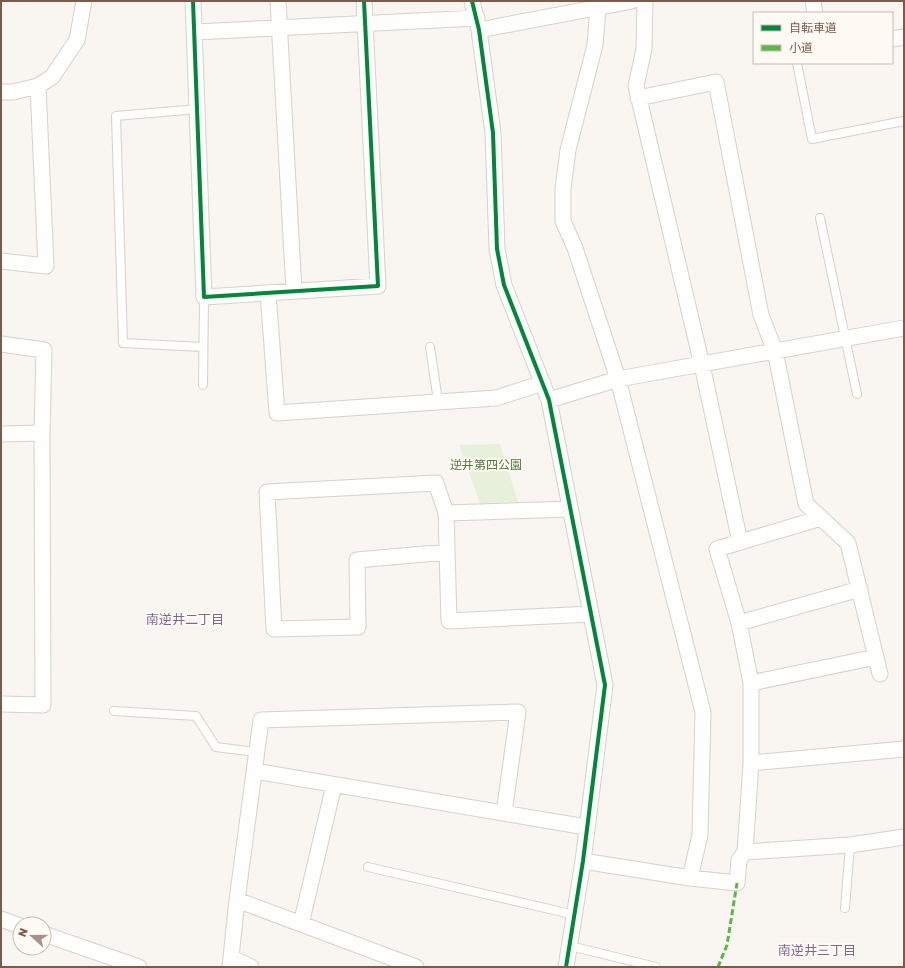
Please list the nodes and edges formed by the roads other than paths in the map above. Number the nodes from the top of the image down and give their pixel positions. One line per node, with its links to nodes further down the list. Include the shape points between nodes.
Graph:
1 (84, 1): 18 (street, via 77,40 52,77)
2 (194, 1): 14 (street)
3 (278, 1): 13 (street)
4 (364, 1): 11 (street)
5 (472, 1): 12 (street)
6 (632, 1): 9 (street)
7 (645, 1): 20 (street, via 644,49 636,86)
8 (813, 1): 10 (street)
9 (598, 8): 12 (street); 35 (street, via 595,45 568,150 563,188 563,221 575,248)
10 (815, 12)
11 (365, 23): 12 (street); 13 (street); 25 (street, via 378,286)
12 (478, 24): 36 (street, via 493,133 497,249 504,285)
13 (279, 28): 14 (street); 25 (street)
14 (195, 32): 21 (street)
15 (904, 37): 16 (street)
16 (893, 39)
17 (798, 64): 22 (lane, via 812,139)
18 (38, 86): 19 (street); 24 (street, via 46,266)
19 (1, 92)
20 (638, 98): 33 (street, via 716,82 761,315); 34 (street)
21 (198, 109): 27 (street); 31 (lane, via 116,116 123,343)
22 (904, 121)
23 (820, 218): 29 (lane)
24 (1, 261)
25 (294, 291): 26 (street)
26 (268, 293): 27 (street); 40 (street, via 277,413)
27 (204, 297): 31 (lane)
28 (904, 328): 29 (street)
29 (845, 340): 33 (street); 38 (lane)
30 (1, 344): 41 (street, via 44,350)
31 (203, 347): 37 (lane)
32 (430, 347): 40 (lane)
33 (775, 351): 34 (street); 45 (street, via 806,504)
34 (702, 365): 35 (street); 46 (street)
35 (618, 379): 39 (street); 68 (street, via 703,712 700,834)
36 (543, 383): 39 (street); 40 (street, via 496,398)
37 (203, 385)
38 (857, 394)
39 (549, 400): 43 (street)
40 (438, 401)
41 (42, 433): 42 (street); 54 (street, via 42,705)
42 (1, 434)
43 (570, 509): 44 (street); 49 (street)
44 (446, 513): 47 (street); 47 (street, via 436,483 267,492 274,629 358,627 357,560)
45 (821, 518): 46 (street); 48 (street, via 848,543)
46 (740, 542): 50 (street, via 717,549)
47 (447, 552): 49 (street, via 449,621)
48 (860, 589): 50 (street); 51 (street)
49 (591, 614): 62 (street, via 605,685)
50 (739, 623): 53 (street)
51 (876, 657): 52 (street); 53 (street)
52 (880, 674)
53 (751, 683): 58 (street)
54 (1, 704)
55 (114, 711): 57 (lane, via 196,716 216,747)
56 (904, 749): 58 (street)
57 (256, 752): 59 (street); 61 (street, via 261,720 518,712)
58 (751, 763): 65 (street)
59 (254, 771): 60 (street); 69 (street)
60 (334, 785): 61 (street); 73 (street)
61 (504, 813): 62 (street)
62 (586, 827): 66 (street)
63 (904, 837): 64 (street)
64 (850, 845): 65 (street); 70 (lane)
65 (745, 852): 68 (street, via 739,860 737,883)
66 (583, 861): 68 (street); 71 (street)
67 (368, 866): 71 (lane)
68 (690, 878)
69 (237, 900): 73 (street); 77 (street)
70 (845, 908)
71 (575, 915): 76 (street)
72 (2, 923): 74 (street)
73 (301, 924): 80 (street)
74 (12, 925)
75 (52, 937): 78 (street)
76 (570, 946): 81 (street); 82 (lane)
77 (230, 962): 79 (street)
78 (139, 967)
79 (251, 967)
80 (416, 967)
81 (566, 967)
82 (656, 967)

